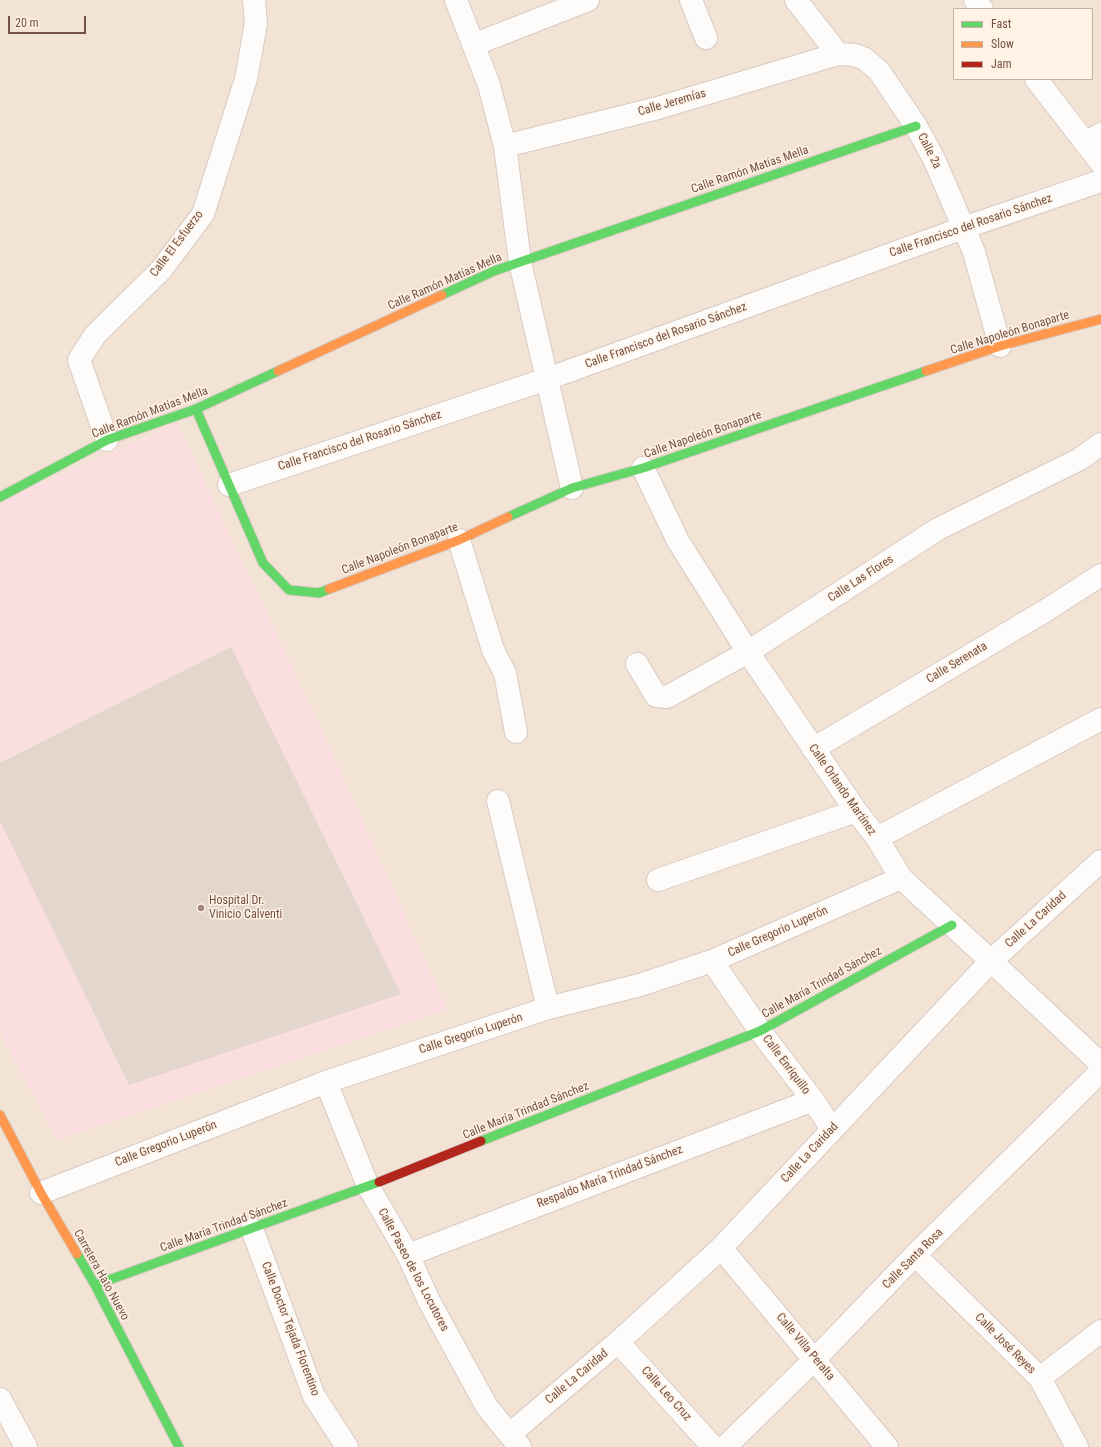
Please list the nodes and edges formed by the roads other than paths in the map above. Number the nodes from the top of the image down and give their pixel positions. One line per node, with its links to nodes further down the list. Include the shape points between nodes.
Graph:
1 (254, 0): 23 (street, Calle El Esfuerzo, via 256,23 246,79 203,214 161,270 94,335 79,360)
2 (456, 0): 9 (street)
3 (588, 0): 9 (street)
4 (691, 0): 8 (street)
5 (796, 0): 10 (street)
6 (975, 0): 7 (street)
7 (981, 8)
8 (706, 38)
9 (473, 45): 14 (street, via 489,85)
10 (838, 54): 12 (street, Calle 2a, via 855,55 879,71); 14 (street, Calle Jeremías, via 658,108)
11 (1037, 80): 13 (street)
12 (916, 126): 17 (street, Calle 2a, via 934,159); 18 (street, Calle Ramón Matías Mella)
13 (1093, 138): 15 (street)
14 (505, 146): 18 (street)
15 (1101, 164)
16 (1101, 181): 17 (street, Calle Francisco del Rosario Sánchez)
17 (963, 228): 20 (street, Calle 2a, via 974,252); 21 (street, Calle Francisco del Rosario Sánchez)
18 (520, 262): 21 (street); 22 (street, Calle Ramón Matías Mella)
19 (1101, 319): 20 (street, Calle Napoleón Bonaparte)
20 (1000, 346): 25 (street, Calle Napoleón Bonaparte)
21 (547, 379): 26 (street, Calle Francisco del Rosario Sánchez); 27 (street)
22 (196, 410): 23 (street, Calle Ramón Matías Mella); 26 (street)
23 (107, 440): 28 (street, Calle Ramón Matías Mella)
24 (1101, 444): 31 (street, Calle Las Flores, via 1080,459 938,529)
25 (643, 468): 27 (street, Calle Napoleón Bonaparte); 31 (street, Calle Orlando Martínez, via 678,541)
26 (229, 485): 29 (street, Calle Napoleón Bonaparte, via 263,563 289,590 319,593)
27 (572, 488): 29 (street, Calle Napoleón Bonaparte)
28 (0, 497)
29 (459, 540): 34 (street, via 493,650 505,673)
30 (1101, 576): 35 (street, Calle Serenata)
31 (748, 652): 32 (street, Calle Las Flores, via 666,697 656,696); 35 (street, Calle Orlando Martínez)
32 (637, 664)
33 (1101, 719): 38 (street)
34 (516, 732)
35 (813, 749): 37 (street, Calle Orlando Martínez)
36 (498, 801): 45 (street)
37 (856, 811): 38 (street, Calle Orlando Martínez); 41 (street)
38 (876, 838): 40 (street, Calle Orlando Martínez)
39 (1101, 861): 44 (street, Calle La Caridad)
40 (901, 878): 42 (street, Calle Orlando Martínez); 43 (street, Calle Gregorio Luperón)
41 (658, 880)
42 (952, 925): 44 (street, Calle Orlando Martínez); 46 (street, Calle María Trindad Sánchez)
43 (712, 961): 45 (street, Calle Gregorio Luperón, via 640,985); 46 (street, Calle Enriquillo)
44 (991, 961): 47 (street, Calle Orlando Martínez); 52 (street, Calle La Caridad)
45 (548, 1008): 49 (street, Calle Gregorio Luperón)
46 (760, 1031): 50 (street, Calle Enriquillo); 53 (street, Calle María Trindad Sánchez)
47 (1101, 1064)
48 (1101, 1071): 58 (street, Calle Santa Rosa)
49 (326, 1082): 53 (street, Calle Paseo de los Locutores); 54 (street, Calle Gregorio Luperón)
50 (812, 1100): 52 (street, Calle Enriquillo); 57 (street, Respaldo María Trindad Sánchez)
51 (0, 1115): 54 (street, Carretera Hato Nuevo)
52 (832, 1129): 56 (street, Calle La Caridad)
53 (368, 1186): 55 (street, Calle María Trindad Sánchez); 57 (street, Calle Paseo de los Locutores)
54 (41, 1193): 59 (street, Carretera Hato Nuevo)
55 (252, 1229): 59 (street, Calle María Trindad Sánchez); 69 (street, Calle Doctor Tejada Florentino, via 314,1396)
56 (721, 1248): 61 (street, Calle La Caridad); 62 (street, Calle Villa Peralta)
57 (408, 1254): 66 (street, Calle Paseo de los Locutores, via 429,1301 487,1407)
58 (915, 1255): 62 (street, Calle Santa Rosa); 63 (street, Calle José Reyes)
59 (95, 1285): 68 (street, Carretera Hato Nuevo)
60 (1101, 1331): 63 (street)
61 (618, 1342): 66 (street, Calle La Caridad); 70 (street, Calle Leo Cruz)
62 (815, 1359): 71 (street, Calle Santa Rosa); 72 (street, Calle Villa Peralta)
63 (1040, 1378): 73 (street, Calle José Reyes)
64 (0, 1399): 65 (street)
65 (7, 1430): 67 (street)
66 (515, 1441)
67 (26, 1447)
68 (179, 1447)
69 (347, 1447)
70 (713, 1447)
71 (725, 1447)
72 (887, 1447)
73 (1077, 1447)

